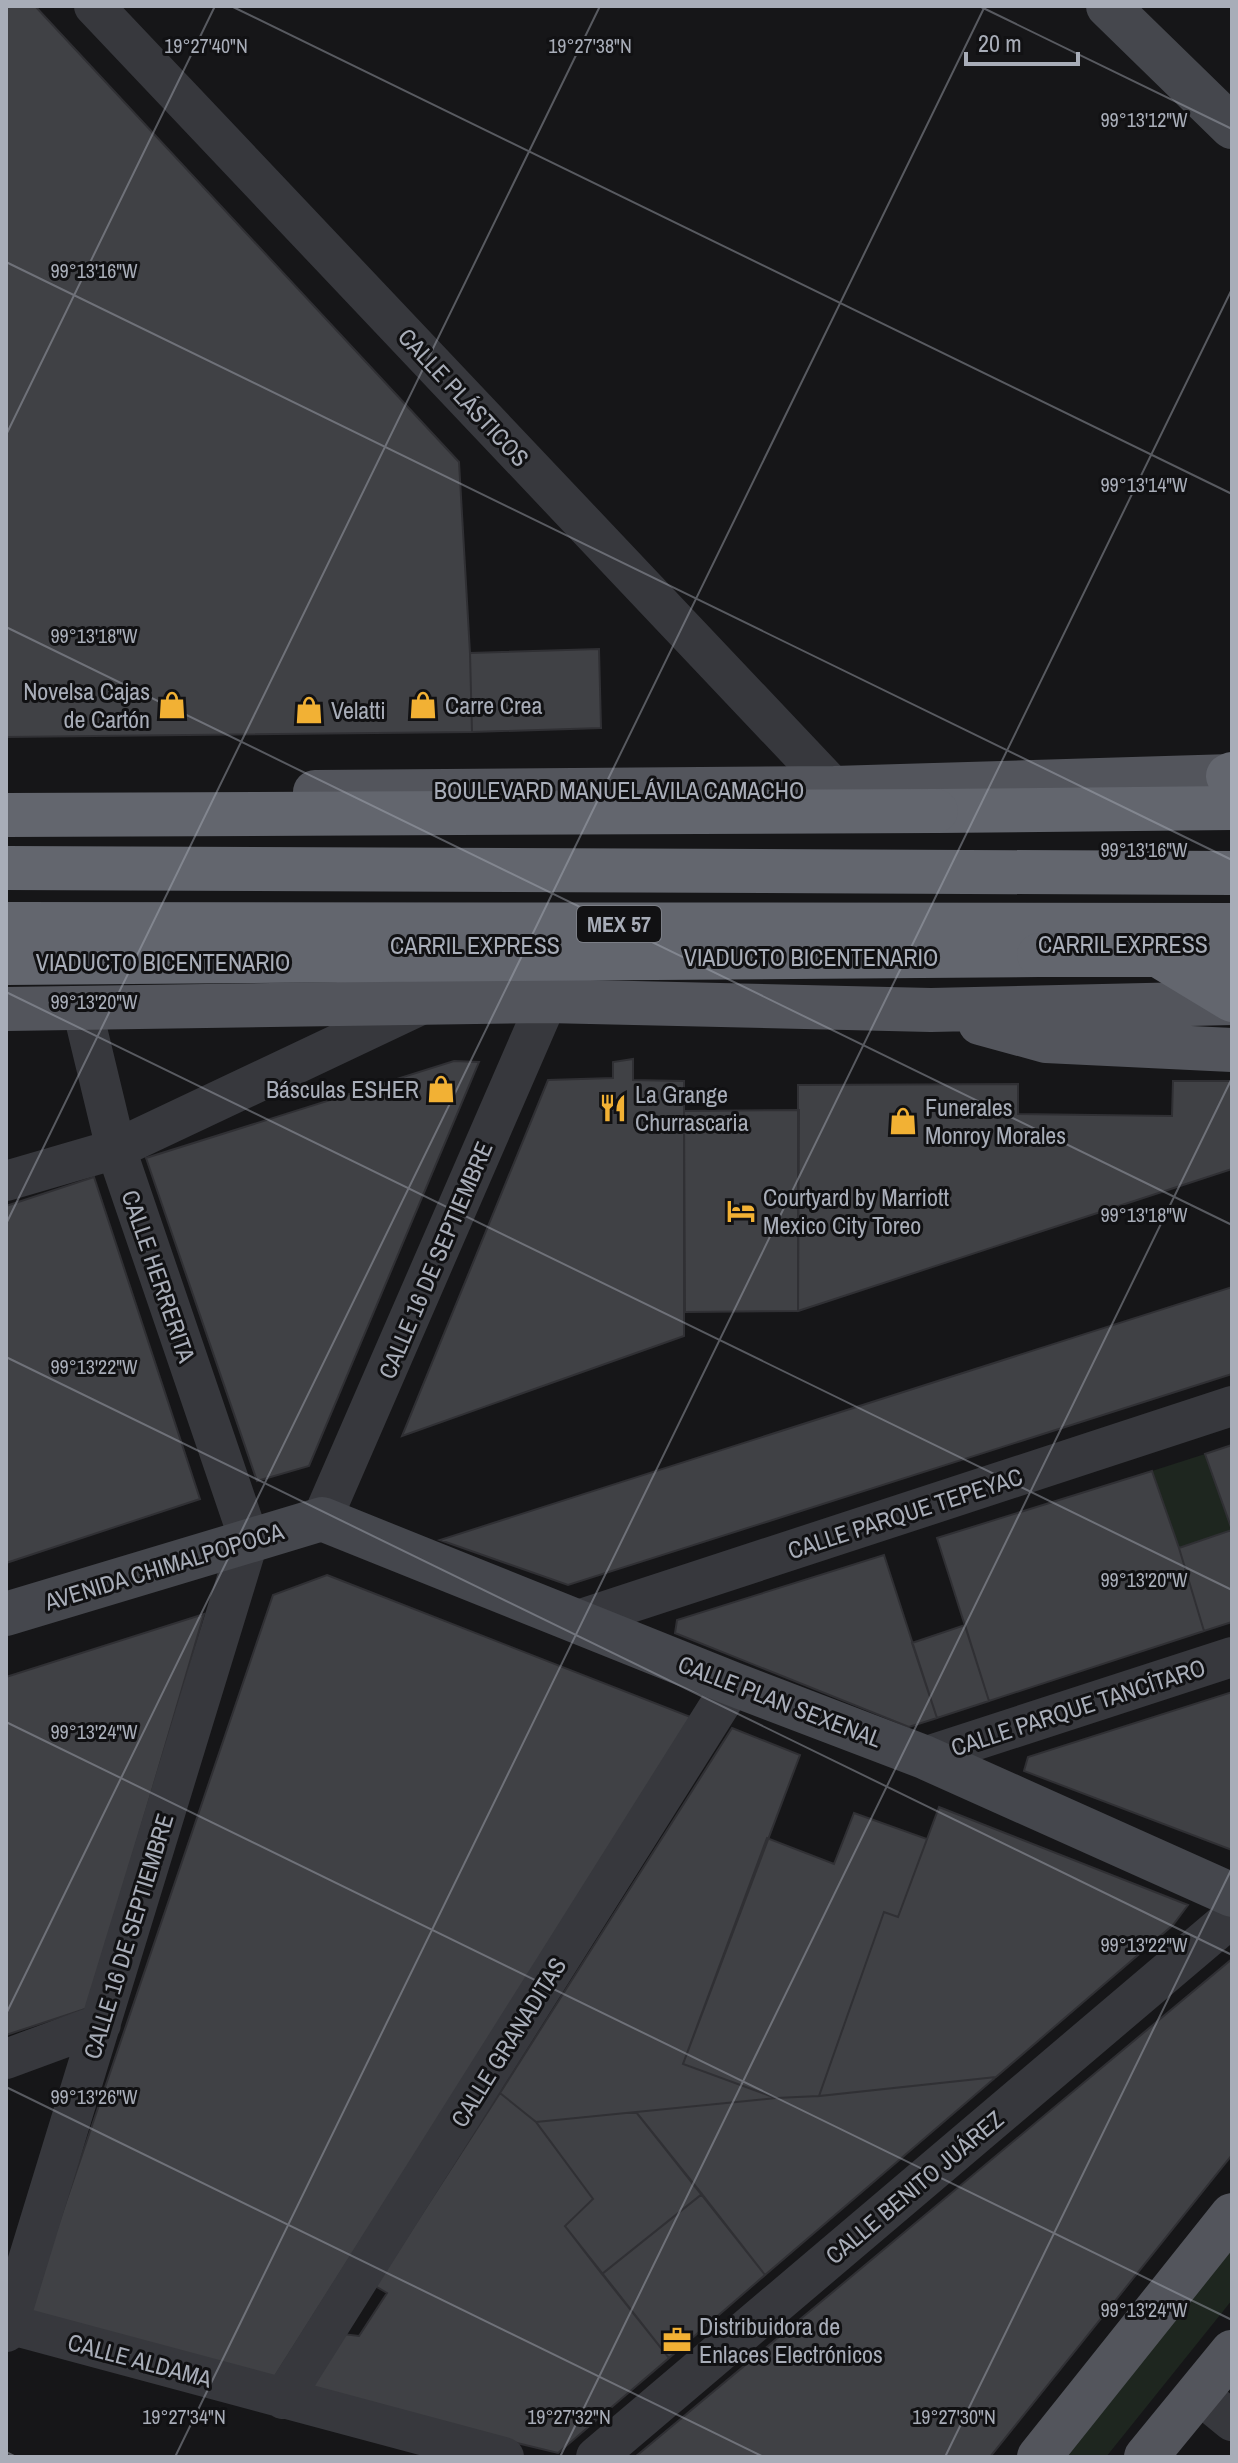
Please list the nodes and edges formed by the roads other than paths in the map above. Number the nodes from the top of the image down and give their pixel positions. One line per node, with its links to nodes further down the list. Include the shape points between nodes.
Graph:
1 (94, 6): 5 (street, CALLE PLÁSTICOS)
2 (1108, 6): 3 (main road)
3 (1232, 127)
4 (1231, 783): 5 (main road, BOULEVARD MANUEL ÁVILA CAMACHO); 8 (highway, bridge)
5 (834, 788): 6 (main road, BOULEVARD MANUEL ÁVILA CAMACHO)
6 (126, 793): 7 (main road, BOULEVARD MANUEL ÁVILA CAMACHO); 9 (highway)
7 (6, 794)
8 (6, 815)
9 (6, 868): 10 (highway, MEX 57)
10 (1232, 873)
11 (1104, 923): 12 (highway, MEX 57); 13 (highway, MEX 57); 19 (highway)
12 (6, 924)
13 (1232, 925)
14 (1232, 944): 15 (highway, CARRIL EXPRESS)
15 (6, 947)
16 (1232, 955): 17 (highway, VIADUCTO BICENTENARIO, bridge)
17 (6, 963)
18 (547, 1001): 20 (main road); 23 (main road); 28 (street, CALLE 16 DE SEPTIEMBRE)
19 (1232, 1002): 23 (main road)
20 (425, 1003): 21 (main road); 25 (street)
21 (82, 1008): 22 (main road); 25 (street, CALLE HERRERITA)
22 (6, 1009)
23 (931, 1010): 24 (main road, via 1046,1041)
24 (1232, 1050)
25 (116, 1149): 26 (street); 29 (street, CALLE HERRERITA)
26 (6, 1181)
27 (1232, 1406): 31 (street, CALLE PARQUE TEPEYAC)
28 (322, 1519): 29 (main road, AVENIDA CHIMALPOPOCA); 31 (main road, CALLE PLAN SEXENAL)
29 (249, 1539): 30 (main road, AVENIDA CHIMALPOPOCA); 37 (street, CALLE 16 DE SEPTIEMBRE)
30 (6, 1614)
31 (578, 1620): 33 (main road, CALLE PLAN SEXENAL)
32 (1232, 1657): 34 (street, CALLE PARQUE TANCÍTARO)
33 (733, 1684): 34 (main road, CALLE PLAN SEXENAL); 44 (street, CALLE GRANADITAS)
34 (924, 1757): 35 (main road, CALLE PLAN SEXENAL)
35 (1232, 1895)
36 (1232, 1917): 47 (street, CALLE BENITO JUÁREZ)
37 (101, 2024): 38 (street); 40 (street, CALLE 16 DE SEPTIEMBRE)
38 (6, 2059)
39 (1232, 2215): 48 (main road)
40 (20, 2229): 41 (street, CALLE 16 DE SEPTIEMBRE)
41 (7, 2328): 44 (street, CALLE ALDAMA)
42 (1232, 2352): 43 (main road)
43 (1199, 2394): 45 (street); 49 (main road)
44 (283, 2399): 46 (street, CALLE ALDAMA)
45 (1232, 2421)
46 (504, 2457)
47 (596, 2457)
48 (1039, 2457)
49 (1146, 2457)

